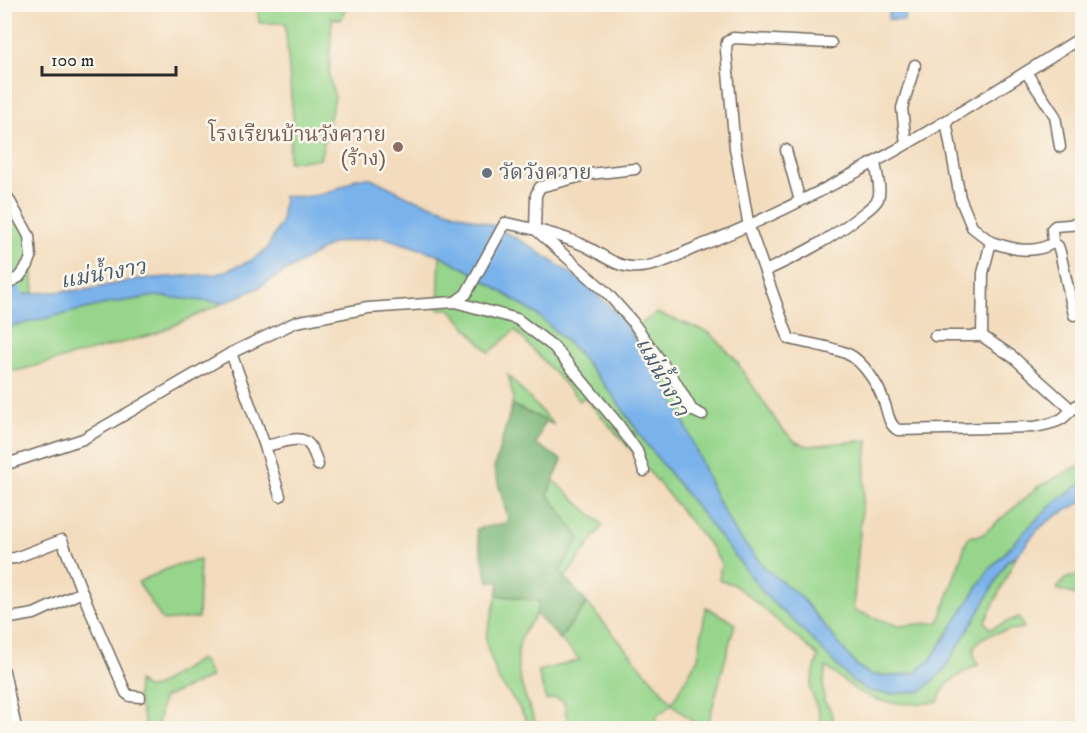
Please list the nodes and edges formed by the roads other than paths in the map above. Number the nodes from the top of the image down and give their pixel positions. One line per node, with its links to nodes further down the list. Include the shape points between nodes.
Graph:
1 (1083, 37): 4 (street)
2 (831, 43): 14 (street, via 733,38 727,42 735,148)
3 (915, 65): 6 (street, via 902,108)
4 (1026, 72): 5 (street); 7 (street, via 1055,116)
5 (946, 121): 6 (street); 16 (street, via 960,198 972,227)
6 (906, 144): 9 (street)
7 (1060, 147)
8 (786, 150): 12 (street)
9 (874, 162): 12 (street); 18 (street, via 879,192 871,207 812,249)
10 (635, 169): 15 (street, via 590,174 540,187 536,195)
11 (4, 191): 19 (street, via 29,236 31,257 18,277)
12 (800, 201): 14 (street)
13 (1083, 224): 17 (street, via 1055,226)
14 (749, 227): 15 (street, via 650,266 632,267); 18 (street)
15 (535, 229): 20 (street, via 505,223 466,294); 27 (street, via 607,293 632,321 692,410)
16 (991, 242): 17 (street, via 1016,250); 23 (street, via 983,273)
17 (1053, 243): 21 (street, via 1060,252)
18 (765, 271): 26 (street, via 789,339 849,354 879,388 893,428 1034,427 1053,423)
19 (4, 286)
20 (455, 302): 24 (street, via 368,308 296,322); 31 (street, via 517,319 554,347 624,433 637,451)
21 (1074, 315)
22 (935, 336): 23 (street)
23 (982, 336): 26 (street, via 1013,357)
24 (231, 353): 28 (street); 29 (street, via 83,439)
25 (1083, 401): 26 (street)
26 (1071, 409)
27 (702, 415)
28 (265, 446): 30 (street, via 306,440); 32 (street)
29 (4, 465)
30 (318, 465)
31 (644, 471)
32 (280, 496)
33 (4, 559): 34 (street, via 62,540)
34 (82, 592): 35 (street, via 34,614); 38 (street, via 126,693)
35 (4, 619)
36 (4, 671): 37 (street)
37 (5, 684): 39 (street)
38 (140, 697)
39 (16, 729)

